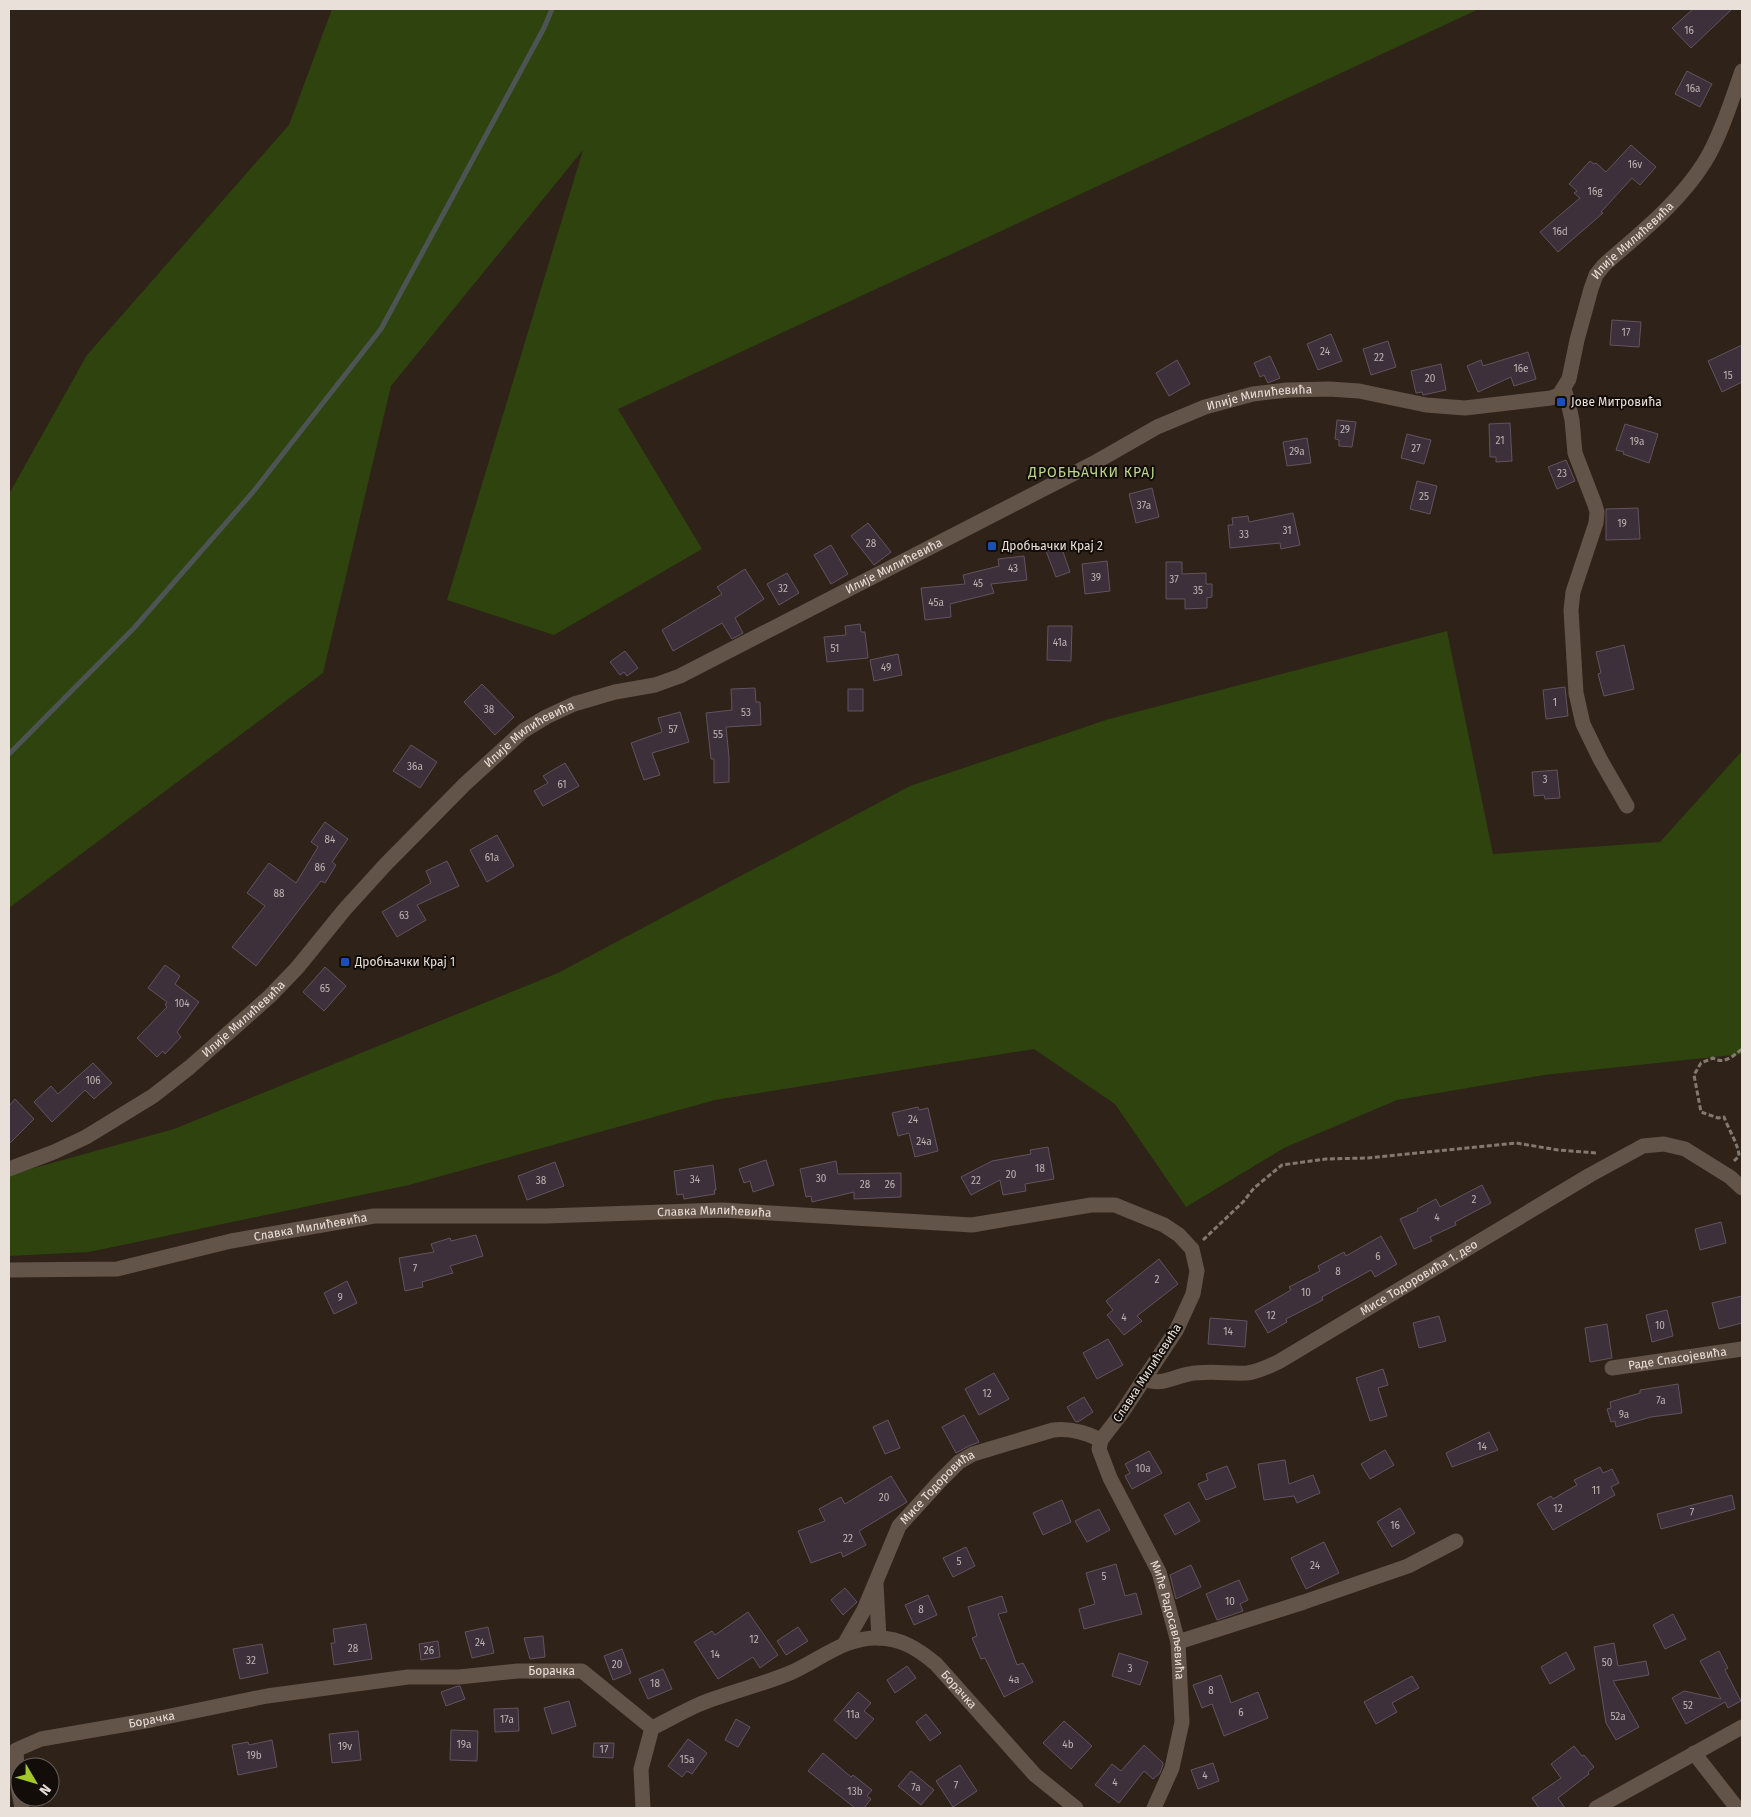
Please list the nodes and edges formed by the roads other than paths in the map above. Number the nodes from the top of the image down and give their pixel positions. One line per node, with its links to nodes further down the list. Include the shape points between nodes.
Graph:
1 (1742, 70): 2 (street, Илије Милићевића, via 1705,162 1667,209 1604,265 1596,276)
2 (1564, 389): 3 (street, via 1572,420 1575,453 1597,512 1573,592 1571,610 1576,693 1583,724); 4 (street, Илије Милићевића, via 1551,398 1465,408 1329,389 1253,394 1205,407 1157,427 1094,463 680,676 574,704 546,716 522,731 465,784 386,864 270,996 190,1067 153,1096 86,1138)
3 (1627, 806)
4 (9, 1169)
5 (1742, 1188): 9 (street, Мисе Тодоровића 1. део, via 1685,1150 1664,1144 1643,1146 1280,1361 1248,1373 1188,1374 1161,1383)
6 (9, 1270): 9 (street, Славка Милићевића, via 117,1269 230,1241 374,1216 546,1216 722,1210 972,1225 1091,1205 1116,1205 1164,1225 1179,1235 1192,1249 1197,1271 1194,1294 1177,1329)
7 (1742, 1349): 8 (street, Раде Спасојевића)
8 (1612, 1368)
9 (1144, 1378): 10 (street, Славка Милићевића)
10 (1101, 1440): 12 (street, Мисе Тодоровића, via 1077,1430 1052,1430 973,1454 959,1462 899,1526); 14 (street, Миће Радосављевића, via 1100,1455 1110,1478 1159,1572)
11 (1456, 1541): 14 (street, via 1408,1566)
12 (876, 1580): 13 (street); 15 (street, Мисе Тодоровића)
13 (879, 1638): 15 (street, Борачка); 21 (street, Борачка, via 902,1641 936,1664 1028,1768)
14 (1178, 1642): 22 (street, Миће Радосављевића, via 1182,1722 1172,1768)
15 (845, 1643): 17 (street, Борачка, via 791,1672 699,1704)
16 (1742, 1727): 18 (street)
17 (652, 1728): 19 (street, Борачка, via 582,1671 408,1677 267,1696 41,1739 16,1750); 20 (street, via 641,1769)
18 (1694, 1753): 23 (street); 24 (street)
19 (22, 1808)
20 (643, 1808)
21 (1076, 1808)
22 (1154, 1808)
23 (1596, 1808)
24 (1737, 1808)

